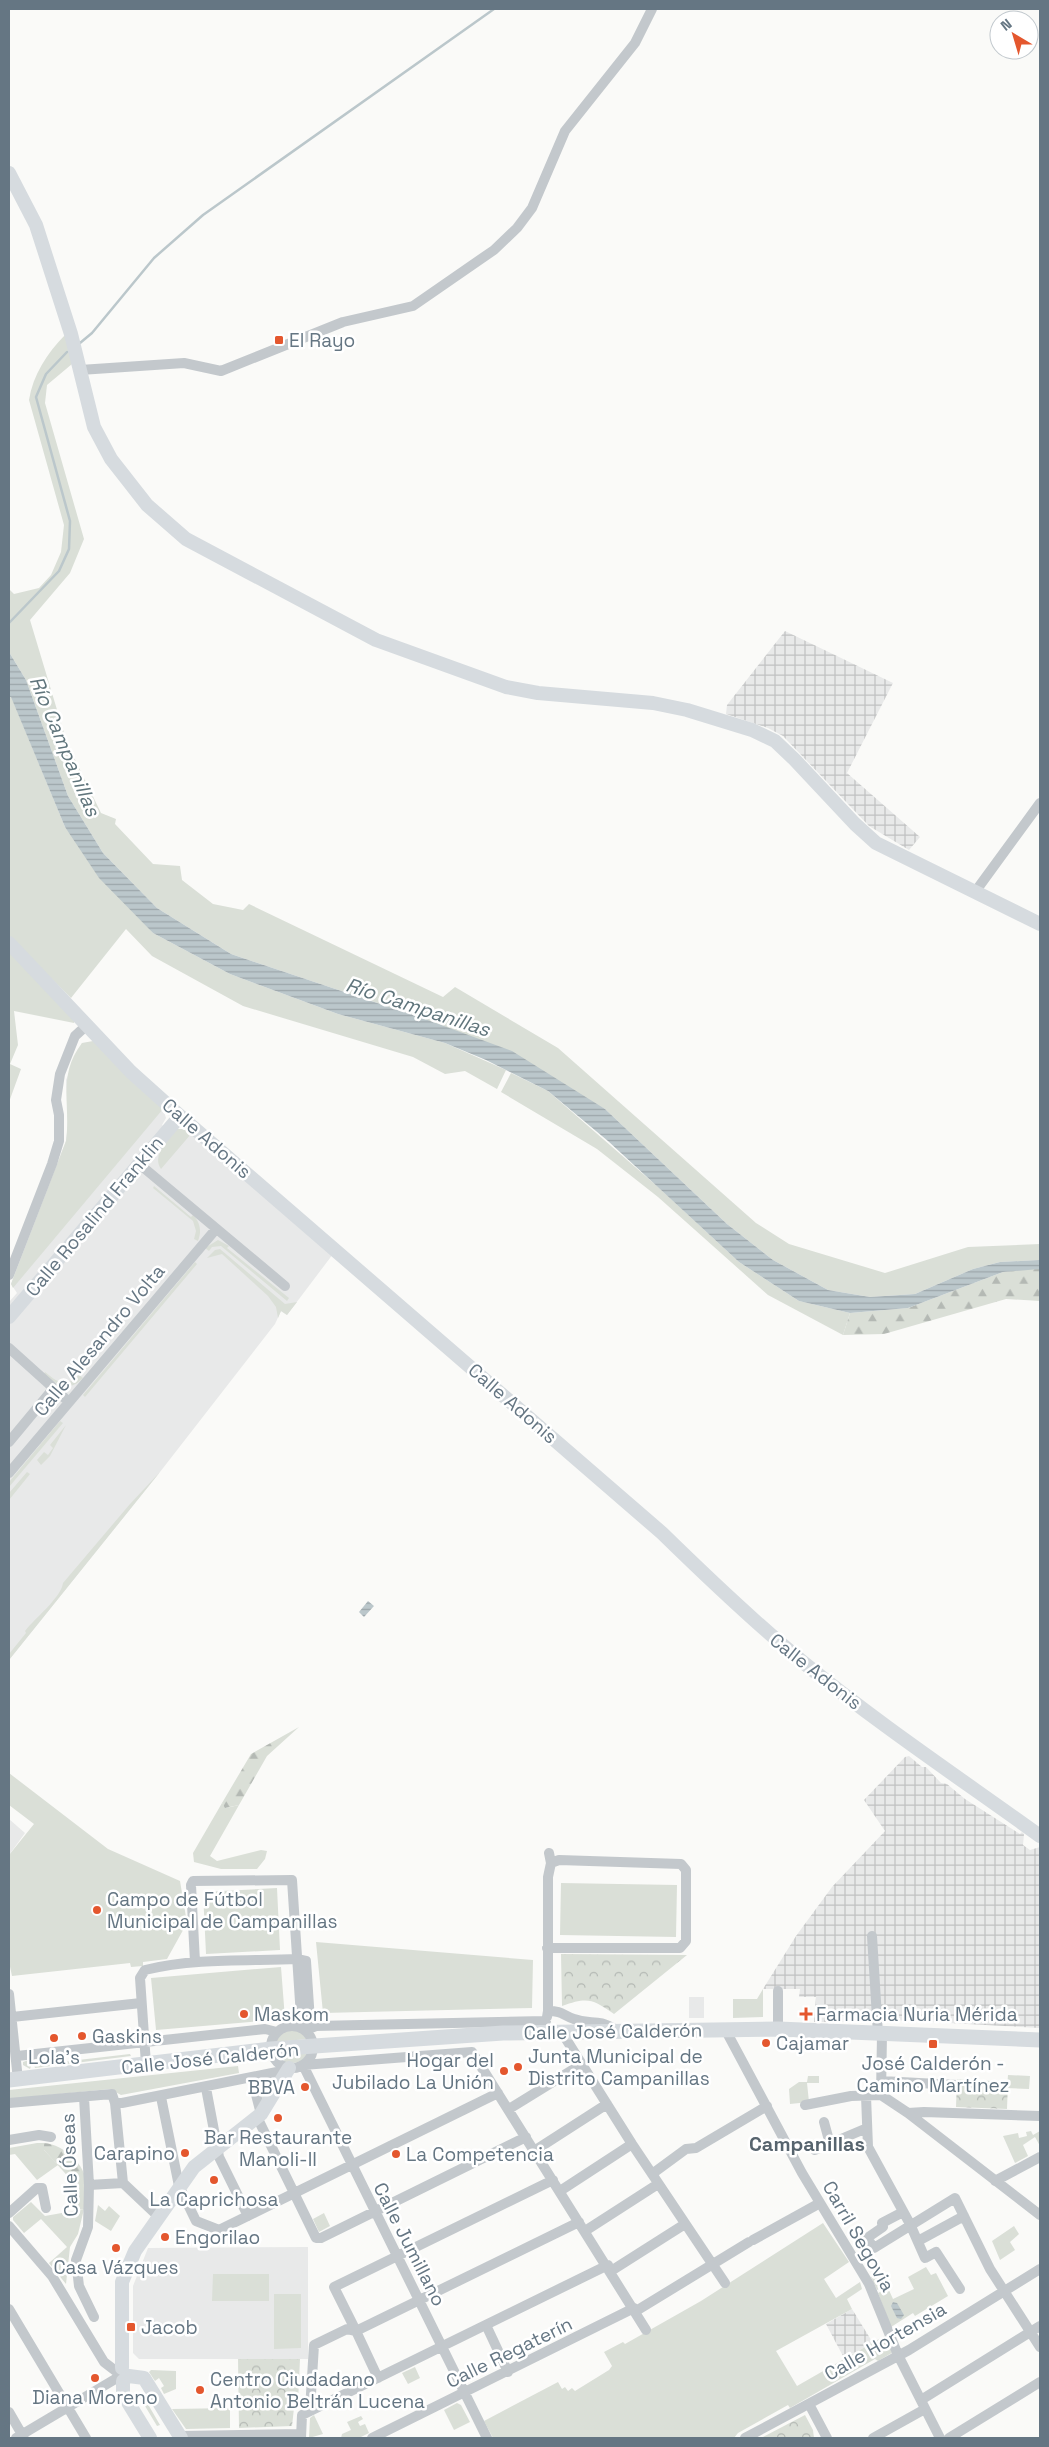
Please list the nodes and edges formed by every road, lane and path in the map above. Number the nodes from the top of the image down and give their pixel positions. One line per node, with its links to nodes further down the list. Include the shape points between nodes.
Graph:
1 (652, 9): 3 (street, via 635,43 565,131 532,208 517,228 494,250 413,306 343,322 221,371 184,363)
2 (9, 173): 3 (street, via 36,225)
3 (80, 370): 5 (street, via 94,426 111,459 147,505 186,539 376,640 506,687 538,693 653,703 752,730 776,741 876,843)
4 (1040, 803): 5 (street)
5 (974, 892): 6 (street)
6 (1040, 924)
7 (9, 943): 8 (street, Calle Adonis)
8 (87, 1025): 9 (street, Calle Adonis); 12 (street, via 75,1036 60,1074 56,1100 59,1141)
9 (180, 1116): 10 (street, Calle Rosalind Franklin); 20 (street, Calle Adonis, via 662,1532 742,1610 806,1664)
10 (138, 1164): 11 (street); 14 (street, Calle Rosalind Franklin)
11 (216, 1229): 13 (street); 17 (street, Calle Alesandro Volta)
12 (9, 1275)
13 (286, 1286)
14 (9, 1317)
15 (9, 1348): 16 (street)
16 (53, 1389): 17 (street); 18 (street, Calle Alesandro Volta)
17 (69, 1402): 19 (street, Calle Alesandro Volta)
18 (9, 1442)
19 (9, 1474)
20 (1040, 1836)
21 (872, 1936): 35 (street)
22 (547, 1948): 22 (street, via 550,1858 681,1864 686,1870 686,1942 680,1948); 29 (street)
23 (297, 1959): 24 (street); 24 (street, via 292,1880 197,1879 191,1885); 30 (street, via 306,1961 310,2021)
24 (196, 1962): 27 (street, via 146,1970 140,1978)
25 (778, 1991): 32 (street)
26 (9, 1994): 28 (street)
27 (141, 2003): 28 (street); 37 (street)
28 (12, 2017): 40 (street)
29 (550, 2024): 30 (street, Calle José Calderón); 33 (main road, Calle José Calderón); 33 (street, via 564,2012 572,2019 603,2021); 38 (main road, Calle José Calderón); 42 (street)
30 (302, 2028): 34 (street, Calle José Calderón, via 288,2026); 38 (street)
31 (725, 2029): 32 (main road, Calle José Calderón); 33 (main road, Calle José Calderón); 58 (street, Carril Segovia)
32 (778, 2029): 35 (main road, Calle José Calderón)
33 (616, 2030)
34 (277, 2032): 37 (street, Calle José Calderón, via 265,2029); 39 (street)
35 (880, 2034): 36 (main road, Calle José Calderón); 46 (street)
36 (1040, 2040)
37 (144, 2042): 40 (street, Calle José Calderón); 41 (street)
38 (314, 2047): 39 (main road, Calle José Calderón); 43 (street, via 308,2060)
39 (271, 2049): 41 (main road, Calle José Calderón); 43 (street, Calle Jumillano, via 277,2061)
40 (14, 2052): 45 (street)
41 (146, 2064): 45 (main road, Calle José Calderón)
42 (582, 2064): 56 (street); 59 (street)
43 (293, 2069): 44 (street); 49 (street, via 472,2052); 61 (street); 74 (street, Calle Jumillano)
44 (252, 2079): 48 (street); 61 (street)
45 (13, 2080)
46 (881, 2081): 47 (street); 50 (street)
47 (957, 2085)
48 (206, 2088): 53 (street); 70 (street)
49 (498, 2093): 59 (street); 74 (street)
50 (881, 2095): 51 (street); 60 (street)
51 (866, 2096): 57 (street); 64 (street)
52 (84, 2097): 54 (street); 55 (street, via 112,2094); 80 (street, Calle Óseas)
53 (161, 2097): 55 (street); 81 (street)
54 (9, 2103)
55 (115, 2103): 78 (street)
56 (607, 2104): 68 (street); 72 (street)
57 (805, 2105)
58 (767, 2106): 75 (street, via 696,2148 686,2149); 84 (street, Carril Segovia)
59 (509, 2109): 66 (street)
60 (908, 2113): 62 (street); 77 (street)
61 (259, 2116): 70 (street); 83 (street)
62 (1040, 2116)
63 (824, 2122): 69 (street)
64 (867, 2128): 69 (street); 87 (street, via 868,2147)
65 (51, 2137): 67 (street, Calle Óseas, via 39,2135)
66 (526, 2138): 72 (street); 86 (street)
67 (9, 2140)
68 (632, 2144): 75 (street); 82 (street)
69 (830, 2144): 71 (street)
70 (218, 2147): 81 (street, via 194,2166); 90 (street, via 219,2157)
71 (815, 2150)
72 (534, 2151): 76 (street)
73 (1040, 2157): 77 (street)
74 (351, 2165): 83 (street); 86 (street, Calle Jumillano)
75 (652, 2174): 79 (street)
76 (553, 2180): 82 (street); 99 (street)
77 (995, 2181): 88 (street)
78 (123, 2183): 80 (street); 92 (street)
79 (658, 2184): 94 (street); 97 (street)
80 (89, 2186): 109 (street, Calle Óseas, via 88,2227 76,2260 79,2286)
81 (179, 2186): 90 (street, via 196,2221 219,2230); 92 (street)
82 (560, 2191): 93 (street)
83 (293, 2194): 86 (street, via 316,2238); 90 (street)
84 (820, 2203): 100 (street, Calle Regaterín); 117 (street, Carril Segovia, via 869,2284)
85 (46, 2208): 89 (street, via 42,2188 37,2188)
86 (375, 2212): 99 (street, Calle Jumillano)
87 (903, 2212): 95 (street); 95 (street, via 882,2223 883,2227 867,2238 874,2248)
88 (1039, 2212)
89 (9, 2213)
90 (248, 2216)
91 (964, 2216): 95 (street, via 955,2198); 98 (street); 105 (street)
92 (158, 2217): 119 (street, via 135,2251 122,2282)
93 (580, 2222): 97 (street); 106 (street)
94 (685, 2224): 100 (street); 101 (street)
95 (910, 2224): 98 (street)
96 (9, 2226): 119 (street, via 52,2276 104,2362)
97 (585, 2231): 101 (street)
98 (918, 2241): 104 (street, via 925,2258 936,2252)
99 (397, 2256): 106 (street, Calle Jumillano); 114 (street, via 334,2287)
100 (712, 2263): 103 (street); 108 (street, Calle Regaterín)
101 (609, 2268): 108 (street); 110 (street)
102 (1039, 2271): 105 (street, Calle Hortensia)
103 (725, 2283)
104 (960, 2288)
105 (1004, 2291): 113 (street); 117 (street, Calle Hortensia)
106 (420, 2301): 114 (street); 115 (street, Calle Jumillano)
107 (9, 2309): 125 (street)
108 (635, 2310): 112 (street); 118 (street, Calle Regaterín)
109 (94, 2317)
110 (486, 2325): 115 (street); 118 (street)
111 (1040, 2326): 113 (street)
112 (646, 2330)
113 (1031, 2331): 116 (street); 124 (street)
114 (356, 2332): 120 (street); 126 (street, via 347,2329 314,2346)
115 (442, 2347): 120 (street); 122 (street, Calle Jumillano)
116 (1040, 2347)
117 (898, 2354): 123 (street, Calle Hortensia); 124 (street, Carril Segovia)
118 (508, 2372): 122 (street, Calle Regaterín)
119 (121, 2375): 125 (street); 130 (street, via 144,2378); 132 (street, via 123,2394)
120 (378, 2378): 126 (street)
121 (1040, 2382): 139 (street)
122 (464, 2393): 133 (street, Calle Regaterín); 134 (street, Calle Jumillano)
123 (809, 2404): 135 (street, Calle Hortensia); 136 (street)
124 (923, 2405): 137 (street); 138 (street, Carril Segovia)
125 (67, 2408): 129 (street); 131 (street)
126 (310, 2410): 128 (street, via 302,2415)
127 (9, 2412): 129 (street)
128 (301, 2436): 130 (street)
129 (21, 2437)
130 (180, 2437)
131 (86, 2438)
132 (150, 2438)
133 (372, 2438)
134 (487, 2438)
135 (745, 2438)
136 (827, 2438)
137 (873, 2438)
138 (940, 2438)
139 (949, 2438)

